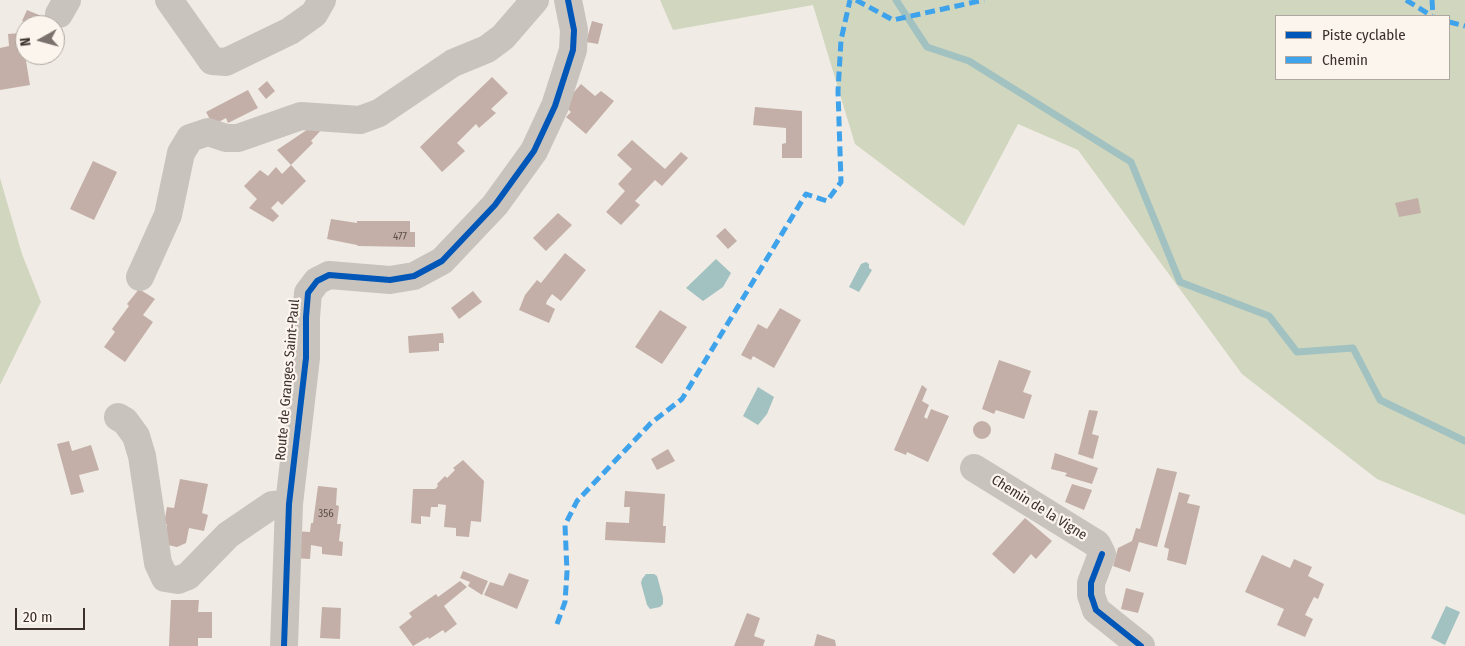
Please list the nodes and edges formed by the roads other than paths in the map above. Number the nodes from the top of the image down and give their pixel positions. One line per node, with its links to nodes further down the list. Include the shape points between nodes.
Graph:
1 (168, 0): 2 (street, via 212,62 226,62 290,31 314,14)
2 (322, 0)
3 (535, 0): 5 (street, via 504,37 486,49 453,63 379,113 360,120 300,116 238,138 208,132 190,138 181,153 168,215)
4 (568, 0): 8 (street, Route de Granges Saint-Paul, via 574,30 572,50 555,106 534,151 495,205 442,261 414,276 390,280 329,275 317,281 308,293 306,358)
5 (140, 277)
6 (118, 417): 8 (street, via 136,436 142,456 158,564 165,578 178,580 188,576 228,535 272,506)
7 (974, 468): 10 (street, Chemin de la Vigne, via 1097,544 1102,554 1091,595 1096,610)
8 (289, 504): 9 (street, Route de Granges Saint-Paul)
9 (284, 646)
10 (1141, 646)

